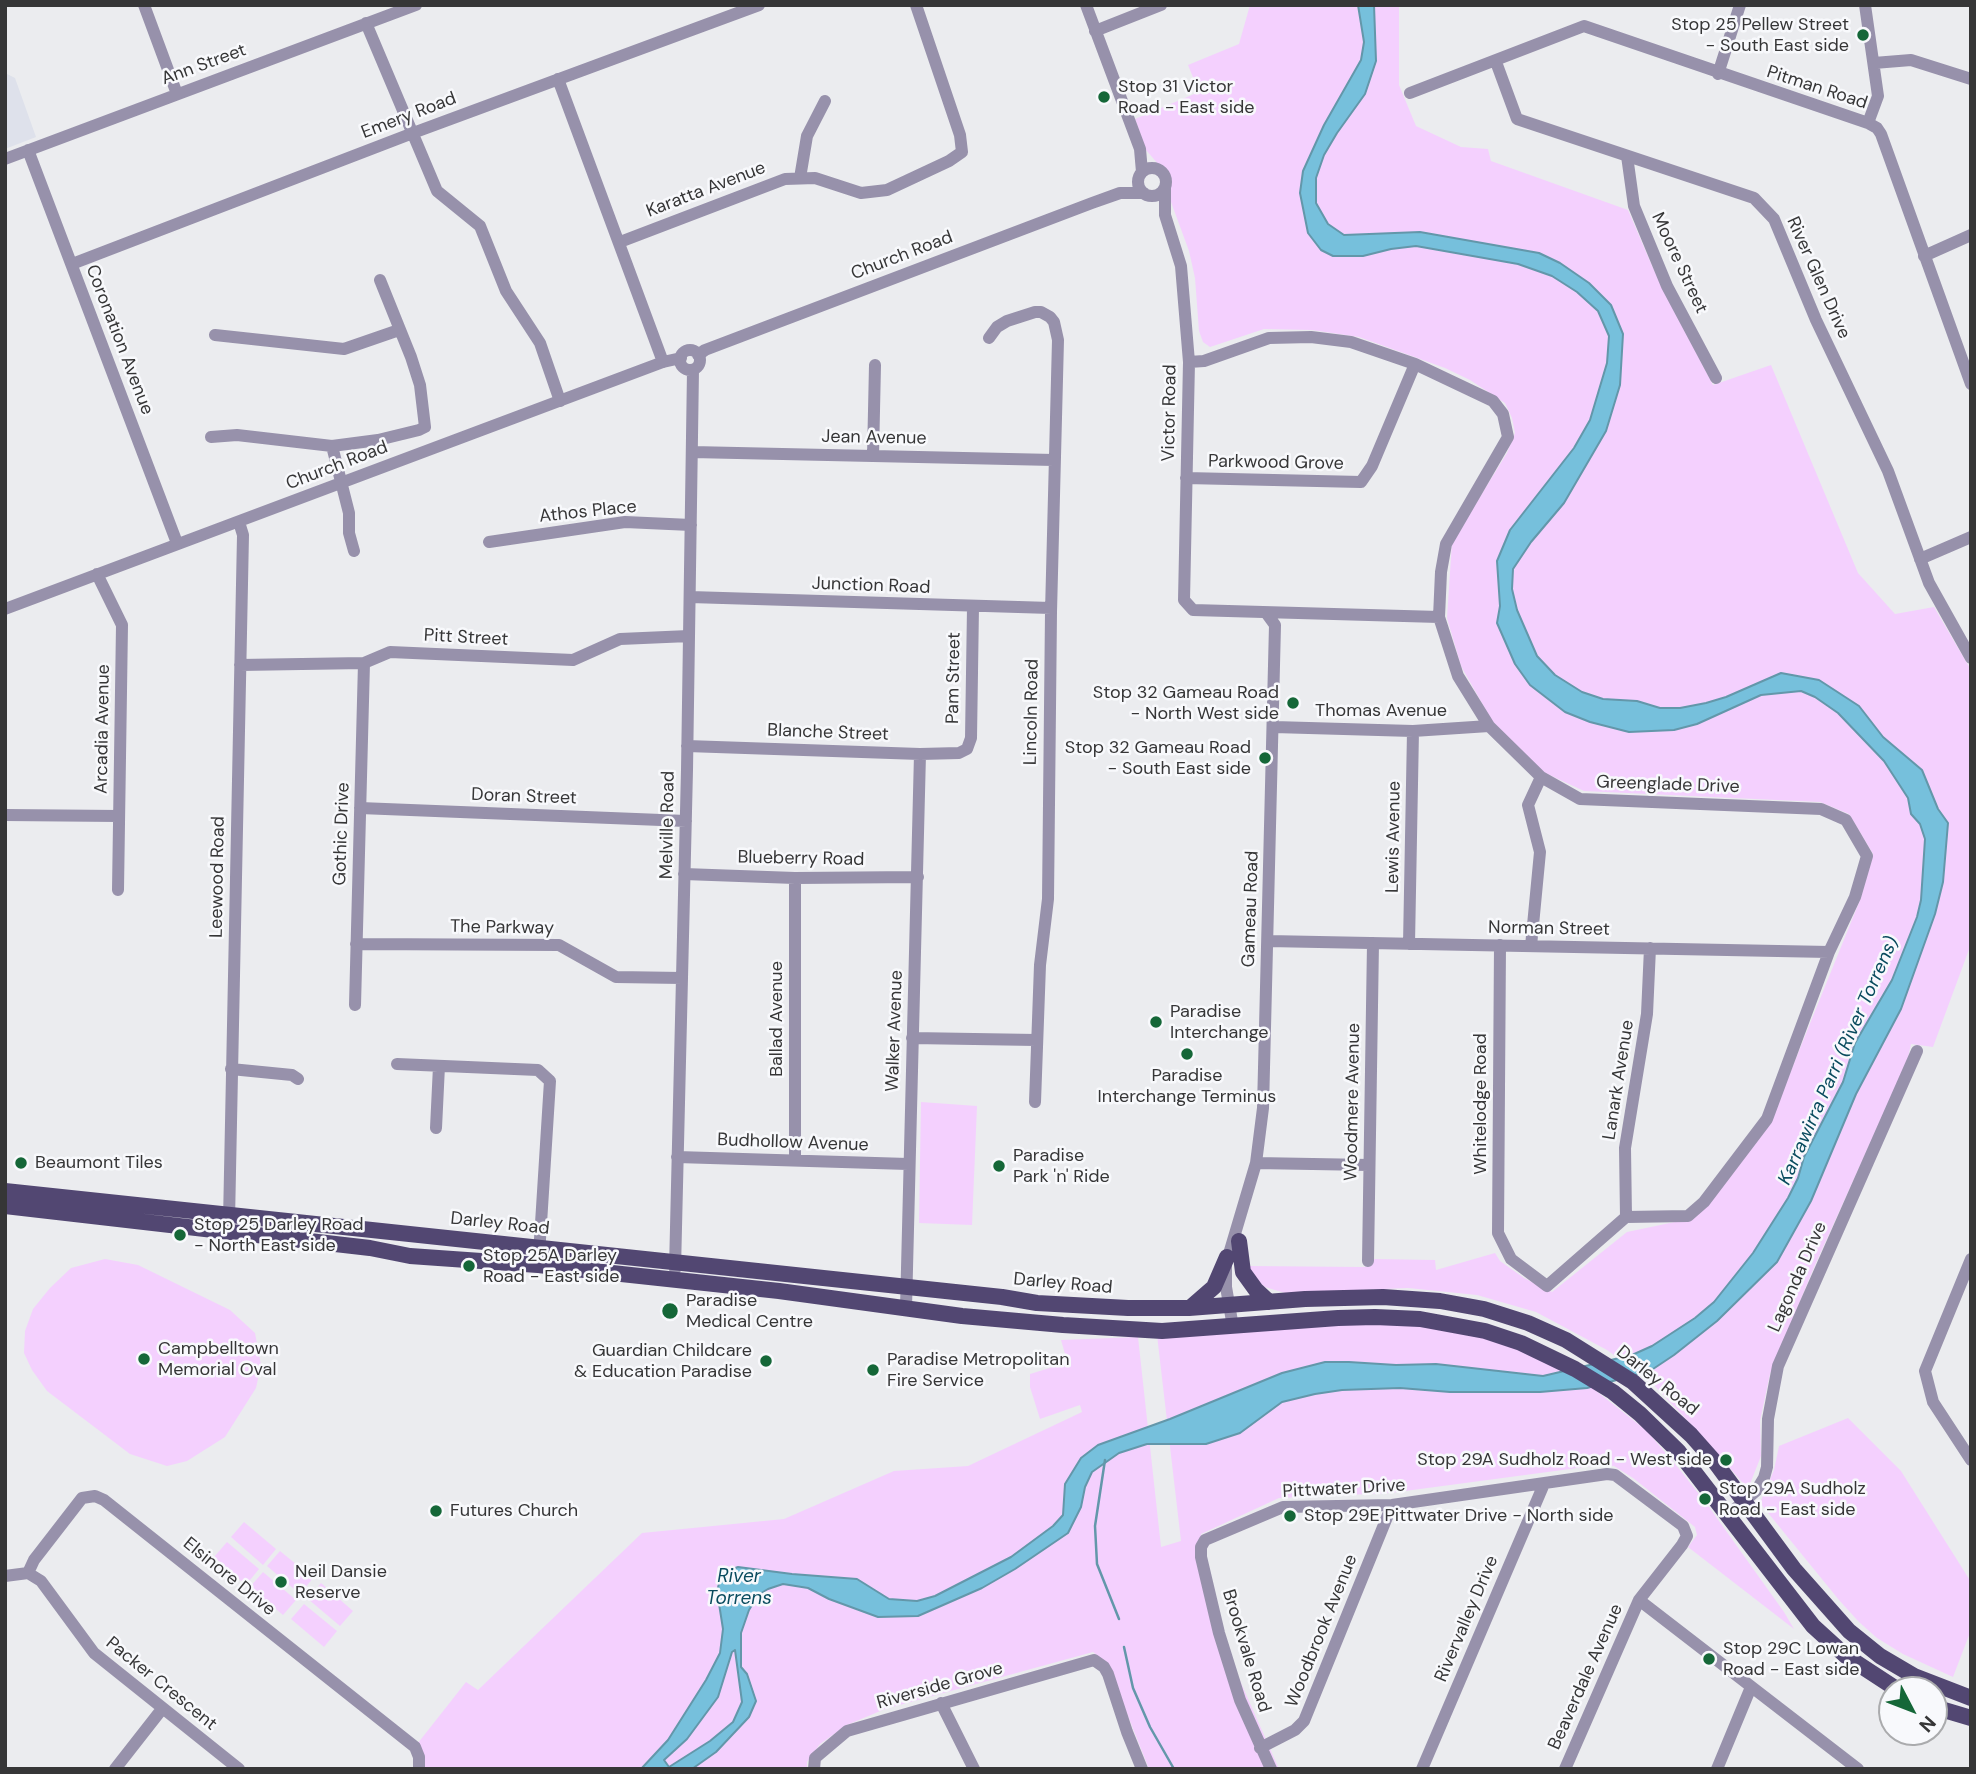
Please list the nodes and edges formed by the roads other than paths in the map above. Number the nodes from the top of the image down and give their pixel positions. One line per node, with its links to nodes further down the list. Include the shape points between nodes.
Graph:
1 (144, 5): 18 (street)
2 (416, 5): 9 (street, Ann Street)
3 (759, 5): 15 (street, Emery Road)
4 (916, 5): 28 (street, Karatta Avenue, via 962,152 887,190 861,193 815,178)
5 (1086, 5): 11 (street)
6 (1161, 5): 11 (street)
7 (1740, 5): 14 (street)
8 (1865, 5): 13 (street)
9 (383, 11): 10 (street, Ann Street)
10 (366, 23): 18 (street, Ann Street); 21 (street)
11 (1096, 31): 23 (street)
12 (1496, 62): 14 (street, Pitman Road, via 1584,26); 17 (street, Pitman Road); 24 (street, River Glen Drive, via 1517,119)
13 (1874, 63): 16 (street, via 1911,60); 20 (street, via 1878,96)
14 (1718, 74): 20 (street, Pitman Road)
15 (558, 79): 21 (street, Emery Road); 34 (street)
16 (1971, 79)
17 (1410, 93)
18 (177, 94): 22 (street, Ann Street)
19 (825, 101): 28 (street, via 807,136)
20 (1868, 123): 35 (street, Pitman Road, via 1881,134)
21 (413, 133): 36 (street, Emery Road); 50 (street, via 437,191 480,226 506,290 540,343)
22 (28, 149): 25 (street, Ann Street); 36 (street, Coronation Avenue)
23 (1140, 149): 26 (street); 27 (street)
24 (1627, 156): 48 (street, Moore Street, via 1634,206 1667,286); 64 (street, River Glen Drive, via 1754,198 1774,219 1888,471)
25 (5, 159)
26 (1156, 168): 27 (street, via 1148,168); 29 (street, via 1167,180)
27 (1140, 176): 30 (street, Church Road); 31 (street, via 1139,186)
28 (800, 178): 34 (street, Karatta Avenue, via 785,179)
29 (1165, 188): 31 (street, via 1156,195); 32 (street, Victor Road)
30 (1120, 193): 31 (street, Church Road); 41 (street, Church Road)
31 (1147, 194): 32 (street, Victor Road)
32 (1165, 215): 44 (street, Victor Road, via 1181,266)
33 (1971, 235): 35 (street)
34 (620, 242): 43 (street)
35 (1924, 256): 49 (street, Pitman Road)
36 (72, 264): 62 (street, Coronation Avenue)
37 (380, 280): 38 (street)
38 (399, 330): 39 (street, via 344,349); 52 (street, via 420,385 425,426 378,440)
39 (215, 335)
40 (989, 338): 55 (street, Lincoln Road, via 1007,321 1035,312 1054,322 1058,340)
41 (698, 355): 42 (street, via 687,351); 47 (street, via 700,363)
42 (681, 358): 43 (street, Church Road); 47 (street, via 683,367)
43 (663, 362): 50 (street, Church Road)
44 (1189, 362): 45 (street, Greenglade Drive, via 1269,338 1311,337 1366,346); 56 (street, Victor Road)
45 (1415, 364): 56 (street, Parkwood Grove, via 1361,482); 71 (street, Greenglade Drive, via 1493,401 1503,414 1508,437 1446,544)
46 (876, 365): 54 (street)
47 (692, 370): 53 (street, Melville Road)
48 (1716, 377)
49 (1971, 384)
50 (560, 401): 57 (street, Church Road)
51 (211, 437): 52 (street, via 237,435)
52 (332, 446): 57 (street)
53 (692, 452): 54 (street, Jean Avenue); 59 (street, Melville Road)
54 (873, 456): 55 (street, Jean Avenue)
55 (1054, 460): 68 (street, Lincoln Road)
56 (1186, 478): 70 (street, Victor Road, via 1184,600 1193,610)
57 (340, 483): 58 (street, Church Road); 63 (street)
58 (239, 522): 62 (street, Church Road); 75 (street, Leewood Road, via 243,536)
59 (691, 525): 61 (street, Athos Place, via 625,522); 66 (street, Melville Road)
60 (1971, 537): 64 (street)
61 (489, 542)
62 (177, 543): 65 (street, Church Road)
63 (354, 551)
64 (1920, 559): 73 (street, River Glen Drive)
65 (97, 574): 69 (street, Church Road); 85 (street, Arcadia Avenue, via 122,625)
66 (690, 597): 67 (street, Junction Road); 72 (street, Melville Road)
67 (973, 607): 68 (street, Junction Road); 80 (street, Pam Street, via 971,738)
68 (1051, 608): 102 (street, Lincoln Road, via 1048,899)
69 (5, 609)
70 (1267, 614): 71 (street); 77 (street, Gameau Road, via 1275,624)
71 (1439, 617): 76 (street, Greenglade Drive, via 1458,676)
72 (689, 636): 74 (street, Pitt Street, via 620,639 573,660 390,652); 79 (street, Melville Road)
73 (1971, 658)
74 (364, 663): 75 (street, Pitt Street); 83 (street, Gothic Drive)
75 (240, 665): 106 (street, Leewood Road)
76 (1489, 726): 78 (street, Thomas Avenue); 82 (street, Greenglade Drive)
77 (1274, 727): 78 (street, Thomas Avenue); 91 (street, Gameau Road)
78 (1413, 732): 94 (street, Lewis Avenue)
79 (687, 746): 81 (street, Blanche Street); 86 (street, Melville Road)
80 (967, 749): 81 (street, Blanche Street, via 959,754)
81 (920, 754): 88 (street, Walker Avenue)
82 (1541, 777): 96 (street, via 1528,805 1540,852); 98 (street, Greenglade Drive, via 1580,799 1821,809 1846,820 1867,856 1855,897)
83 (360, 808): 86 (street, Doran Street); 93 (street, Gothic Drive)
84 (5, 815): 85 (street)
85 (119, 816): 90 (street, Arcadia Avenue)
86 (686, 821): 87 (street, Melville Road)
87 (684, 874): 89 (street, Blueberry Road); 99 (street, Melville Road)
88 (918, 877): 89 (street, Blueberry Road); 101 (street, Walker Avenue)
89 (795, 878): 111 (street, Ballad Avenue)
90 (118, 890)
91 (1268, 941): 92 (street, Norman Street); 112 (street, Gameau Road, via 1263,1108)
92 (1373, 943): 94 (street, Norman Street); 114 (street, Woodmere Avenue)
93 (356, 944): 99 (street, The Parkway, via 559,945 616,977); 100 (street, Gothic Drive)
94 (1409, 944): 95 (street, Norman Street)
95 (1500, 945): 96 (street, Norman Street); 123 (street, Whitelodge Road, via 1498,1233 1511,1259 1547,1286)
96 (1531, 946): 97 (street, Norman Street)
97 (1650, 948): 98 (street, Norman Street); 123 (street, Lanark Avenue, via 1647,1014 1625,1148)
98 (1829, 952): 123 (street, Greenglade Drive, via 1767,1119 1688,1216)
99 (682, 978): 110 (street, Melville Road)
100 (355, 1005)
101 (912, 1038): 102 (street); 113 (street, Walker Avenue)
102 (1036, 1040): 108 (street, Lincoln Road)
103 (1917, 1051): 144 (street, Lagonda Drive, via 1778,1366 1768,1419 1767,1467 1761,1485)
104 (397, 1064): 105 (street)
105 (439, 1066): 109 (street); 126 (street, via 538,1070 550,1081)
106 (232, 1069): 107 (street); 121 (street, Leewood Road)
107 (298, 1079)
108 (1035, 1102)
109 (436, 1128)
110 (677, 1157): 111 (street, Budhollow Avenue); 130 (street, Melville Road)
111 (795, 1160): 113 (street, Budhollow Avenue)
112 (1256, 1163): 114 (street); 119 (street, Gameau Road)
113 (908, 1164): 133 (street, Walker Avenue)
114 (1369, 1166): 129 (street, Woodmere Avenue)
115 (5, 1183): 117 (main road)
116 (5, 1191): 117 (main road, Darley Road)
117 (24, 1193): 121 (main road, Darley Road)
118 (5, 1206): 120 (main road, Darley Road)
119 (1244, 1207): 125 (street, Gameau Road); 127 (street, Gameau Road)
120 (31, 1209): 122 (main road); 124 (main road, Darley Road)
121 (229, 1214): 124 (street, Leewood Road); 126 (main road, Darley Road)
122 (5, 1215)
123 (1626, 1217)
124 (229, 1233): 131 (main road, Darley Road, via 410,1256)
125 (1239, 1241): 135 (main road, via 1243,1272); 137 (street, Gameau Road)
126 (540, 1248): 130 (main road, Darley Road); 131 (street)
127 (1227, 1257): 137 (street, Gameau Road, via 1225,1277); 139 (main road, via 1210,1291)
128 (1971, 1259): 134 (street)
129 (1368, 1261)
130 (674, 1262): 132 (street, Melville Road); 133 (main road, Darley Road)
131 (538, 1265): 132 (main road, Darley Road)
132 (675, 1280): 138 (main road, Darley Road)
133 (907, 1289): 138 (street, Walker Avenue); 139 (main road, Darley Road, via 1037,1303)
134 (1956, 1297): 136 (street); 141 (street, via 1925,1371 1933,1402)
135 (1269, 1302): 137 (main road, Darley Road); 144 (main road, Darley Road, via 1383,1297 1440,1301 1505,1315 1566,1340 1644,1391 1691,1435)
136 (1971, 1303)
137 (1231, 1305): 139 (main road, Darley Road); 140 (street, Gameau Road)
138 (906, 1308): 140 (main road, Darley Road, via 1127,1329)
139 (1189, 1308)
140 (1233, 1327): 146 (main road, Darley Road, via 1338,1318 1410,1318 1485,1331 1540,1351 1624,1401 1678,1451)
141 (1971, 1460)
142 (1615, 1475): 143 (street, Pittwater Drive); 150 (street, Beaverdale Avenue, via 1683,1527 1687,1536)
143 (1544, 1484): 145 (street, Pittwater Drive); 166 (street, Rivervalley Drive)
144 (1744, 1501): 146 (street, Lagonda Drive); 153 (main road, Darley Road, via 1794,1569 1849,1631 1914,1676)
145 (1392, 1506): 147 (street, Pittwater Drive, via 1283,1507); 158 (street, Woodbrook Avenue, via 1304,1721)
146 (1728, 1515): 151 (main road, Darley Road, via 1812,1626)
147 (1205, 1540): 158 (street, Brookvale Road, via 1201,1556 1219,1633)
148 (27, 1573): 149 (street); 155 (street, Packer Crescent, via 41,1581 94,1653); 159 (street, Elsinore Drive, via 82,1498 104,1500 415,1747)
149 (5, 1576)
150 (1639, 1600): 152 (street); 167 (street, Beaverdale Avenue)
151 (1878, 1677)
152 (1751, 1687): 168 (street); 169 (street)
153 (1971, 1698)
154 (941, 1703): 162 (street, Riverside Grove, via 847,1731 815,1758); 163 (street); 164 (street, Riverside Grove, via 1094,1660 1108,1674)
155 (162, 1709): 160 (street); 161 (street, Packer Crescent)
156 (1948, 1711): 157 (main road)
157 (1971, 1718)
158 (1260, 1748): 165 (street, Brookvale Road)
159 (419, 1763)
160 (115, 1769)
161 (239, 1769)
162 (814, 1769)
163 (974, 1769)
164 (1142, 1769)
165 (1270, 1769)
166 (1423, 1769)
167 (1565, 1769)
168 (1717, 1769)
169 (1858, 1769)

